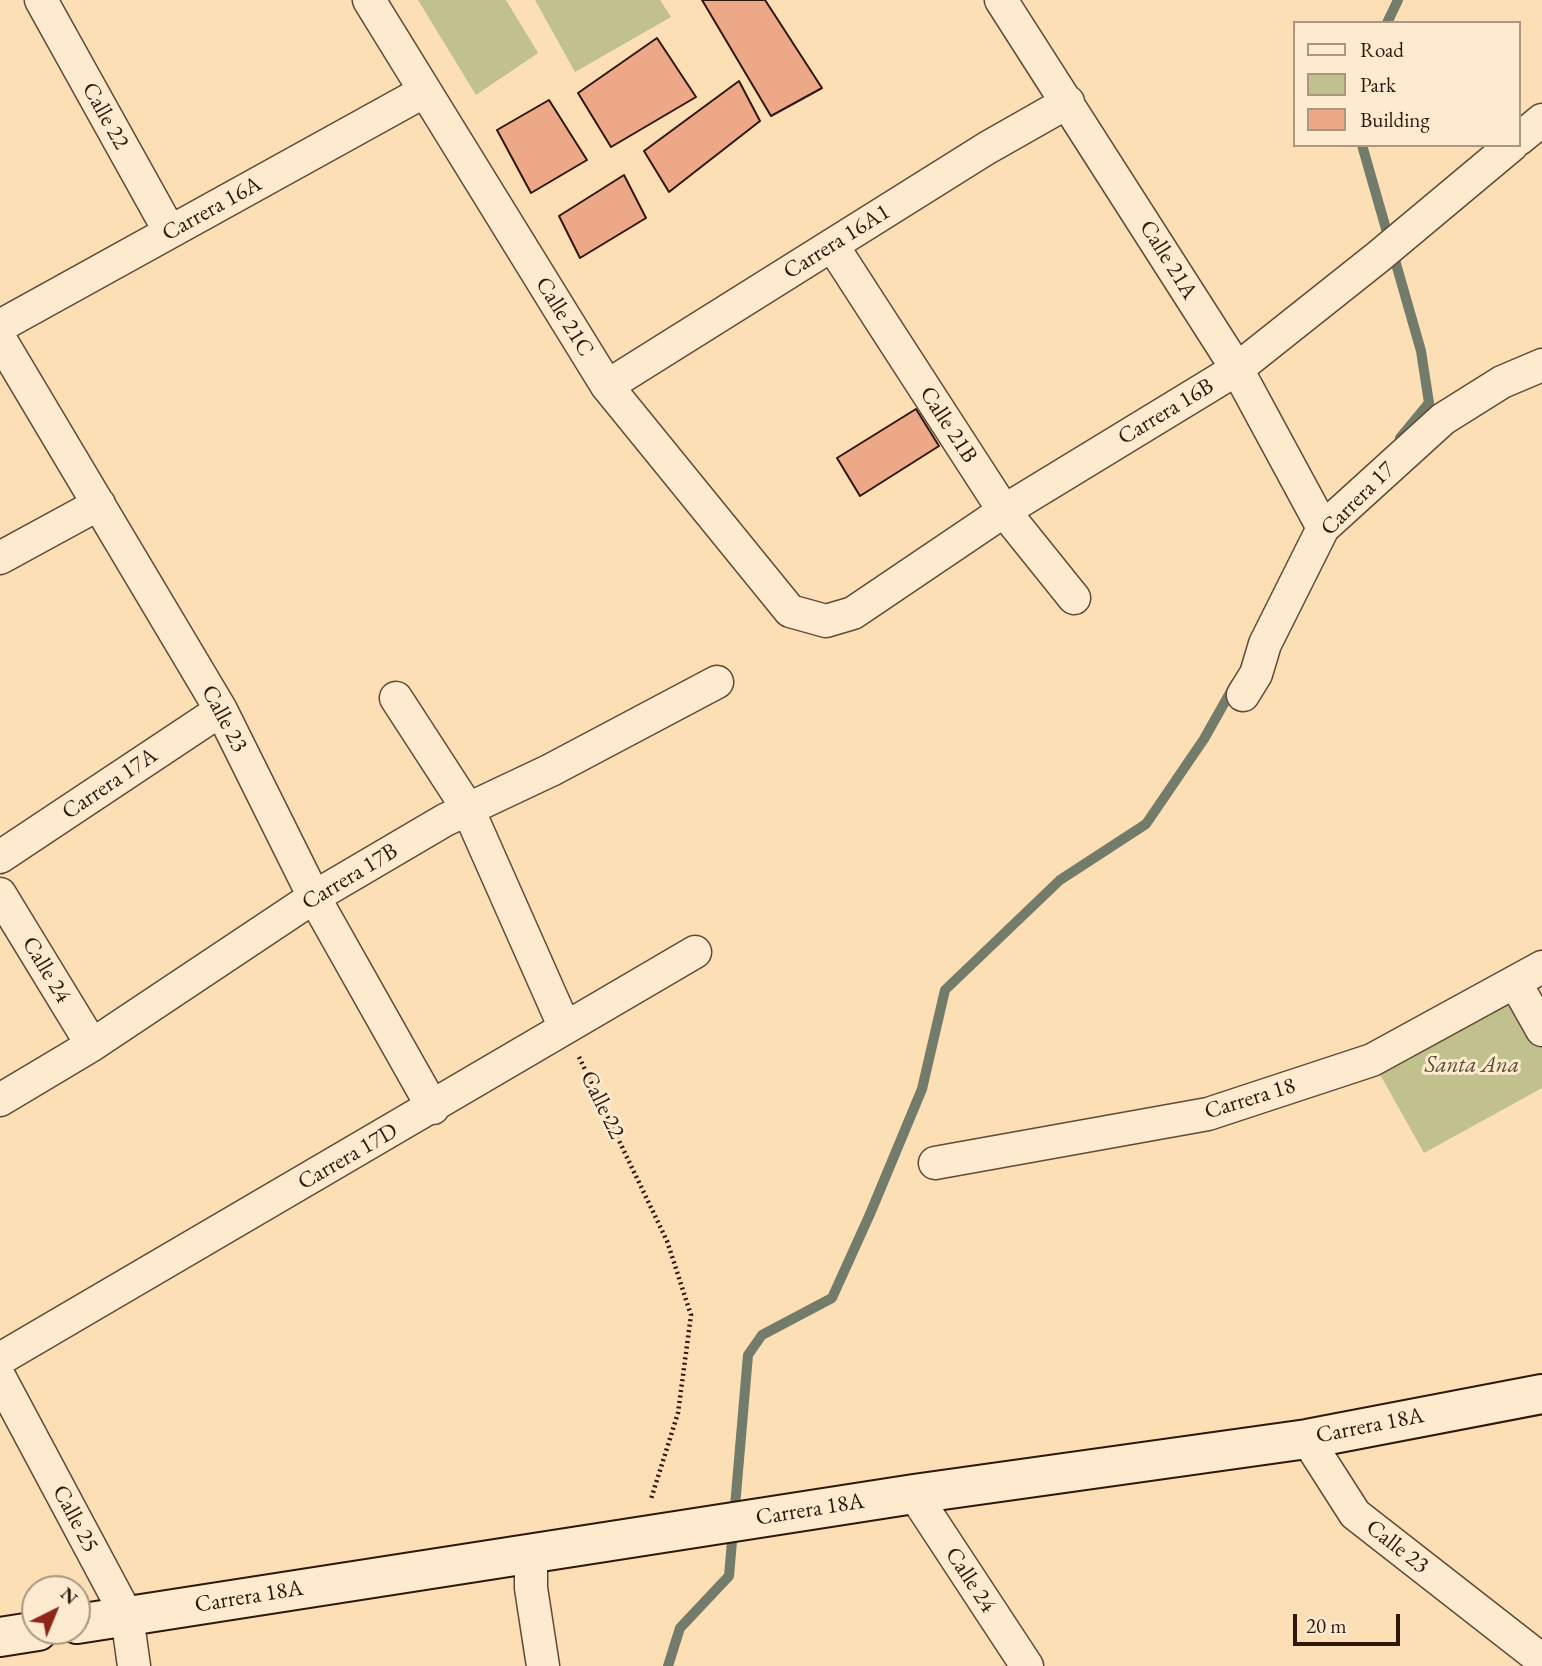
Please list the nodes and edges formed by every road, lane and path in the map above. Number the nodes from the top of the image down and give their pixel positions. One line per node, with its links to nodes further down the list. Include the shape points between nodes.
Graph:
1 (41, 0): 9 (street, Calle 22)
2 (369, 0): 4 (street, Calle 21C)
3 (1001, 0): 5 (street, Calle 21A)
4 (425, 91): 9 (street, Carrera 16A); 15 (street, Calle 21C)
5 (1068, 102): 10 (street, Carrera 16A1); 14 (street, Calle 21A)
6 (1542, 120): 7 (street)
7 (1521, 137)
8 (1510, 147): 14 (street, Carrera 16B)
9 (170, 232): 11 (street, Carrera 16A)
10 (832, 245): 15 (street, Carrera 16A1); 17 (street, Calle 21B)
11 (0, 326)
12 (0, 339): 16 (street, Calle 23)
13 (1542, 365): 18 (street, Carrera 17, via 1502,382 1443,419)
14 (1237, 369): 17 (street, Carrera 16B); 18 (street, Calle 21A)
15 (607, 386): 21 (street, Calle 21C)
16 (99, 504): 19 (street); 25 (street, Calle 23)
17 (1004, 511): 20 (street, Calle 21B); 21 (street, Carrera 16B, via 853,613 826,621)
18 (1324, 528): 23 (street, Carrera 17)
19 (0, 558)
20 (1074, 598)
21 (790, 611)
22 (717, 682): 26 (street, Carrera 17B)
23 (1243, 695)
24 (396, 698): 26 (street)
25 (221, 710): 27 (street, Carrera 17A); 29 (street, Calle 23)
26 (468, 809): 29 (street, Carrera 17B); 32 (street)
27 (0, 857)
28 (0, 894): 34 (street, Calle 24)
29 (314, 897): 34 (street, Carrera 17B); 36 (street, Calle 23)
30 (695, 953): 32 (street, Carrera 17D)
31 (1528, 975): 33 (street); 37 (street, Carrera 18, via 1372,1059 1208,1114)
32 (565, 1028): 36 (street, Carrera 17D); 43 (path, Calle 22, via 667,1241 691,1315 678,1413)
33 (1542, 1030)
34 (92, 1045): 35 (street, Carrera 17B)
35 (0, 1100)
36 (433, 1108): 38 (street, Carrera 17D)
37 (935, 1163)
38 (0, 1359)
39 (0, 1378): 45 (street, Calle 25)
40 (1542, 1394): 41 (main road, Carrera 18A)
41 (1307, 1439): 42 (main road, Carrera 18A); 49 (street, Calle 23, via 1355,1514)
42 (914, 1494): 43 (main road, Carrera 18A); 52 (street, Calle 24)
43 (648, 1535): 44 (main road, Carrera 18A)
44 (531, 1553): 45 (main road, Carrera 18A); 51 (street, via 531,1588)
45 (127, 1616): 46 (main road, Carrera 18A); 50 (street, Calle 25)
46 (91, 1622)
47 (21, 1634): 48 (main road)
48 (0, 1637)
49 (1542, 1660)
50 (134, 1666)
51 (543, 1666)
52 (1027, 1666)

